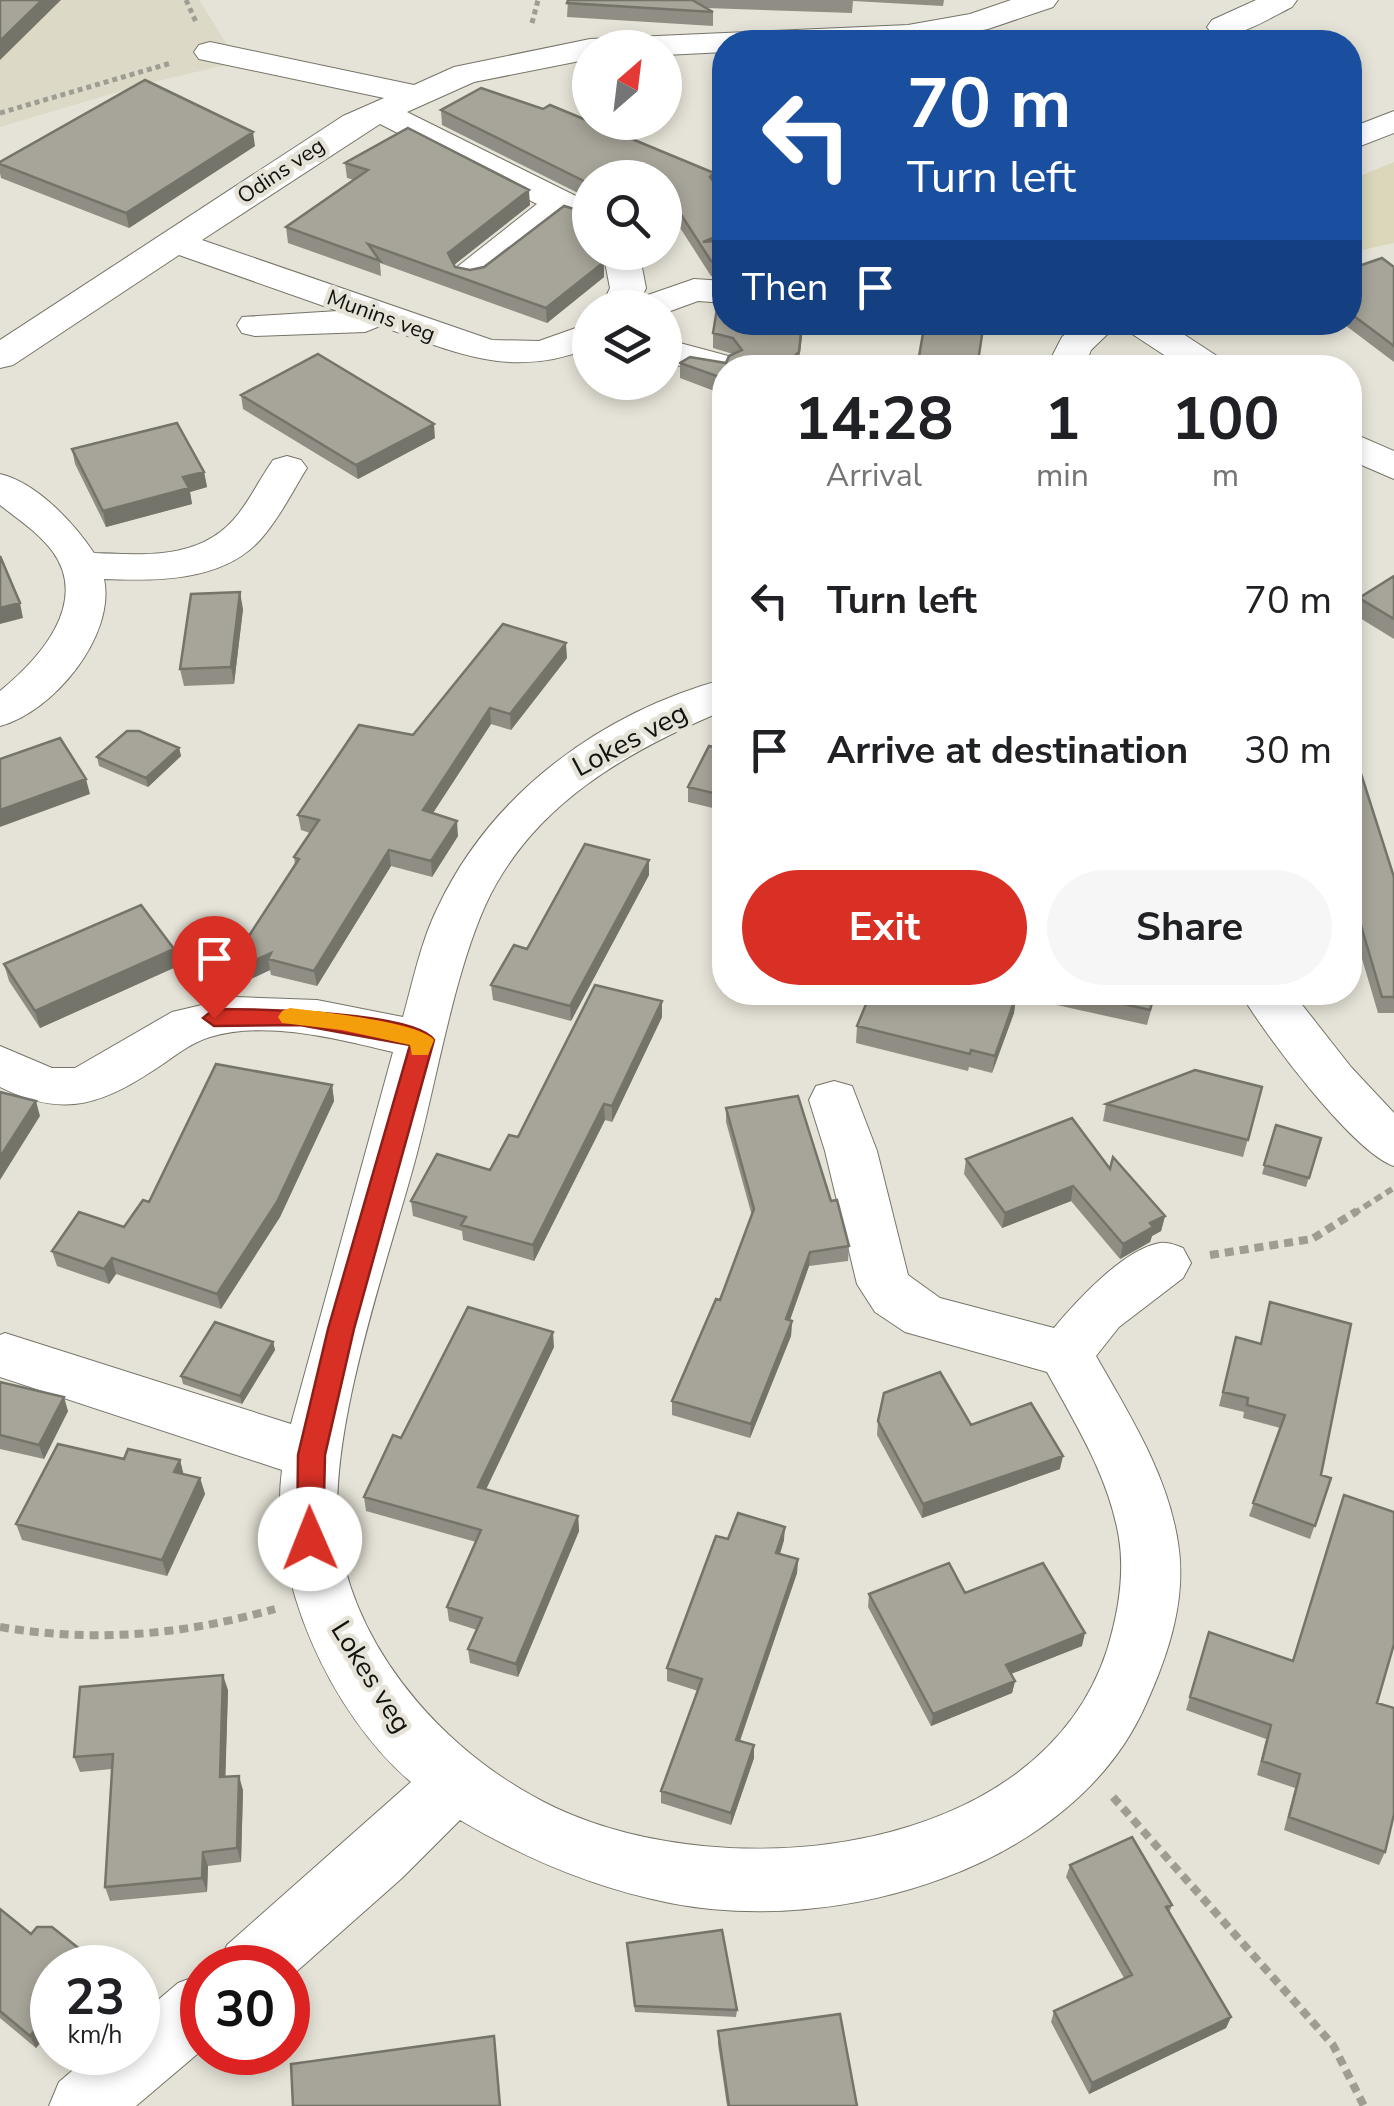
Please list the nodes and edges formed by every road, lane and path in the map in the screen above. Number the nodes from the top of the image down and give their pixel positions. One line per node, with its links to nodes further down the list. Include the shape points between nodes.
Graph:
1 (186, 0): 8 (path)
2 (1042, 0): 5 (street)
3 (1281, 0): 4 (street)
4 (1223, 27)
5 (945, 30)
6 (712, 45): 7 (street)
7 (682, 46)
8 (210, 52): 10 (street); 12 (path)
9 (572, 52): 10 (street, Odins veg, via 465,74)
10 (411, 94): 11 (street, Odins veg)
11 (378, 111): 15 (street); 17 (street, Odins veg)
12 (0, 113)
13 (1394, 121): 14 (street)
14 (1362, 135)
15 (572, 207)
16 (572, 211): 18 (street)
17 (175, 242): 21 (street, Munins veg); 29 (street, Odins veg)
18 (470, 271)
19 (712, 291): 20 (street)
20 (682, 294)
21 (392, 320): 22 (street); 25 (street, Munins veg, via 502,354)
22 (256, 325)
23 (1087, 335): 27 (street)
24 (1160, 335): 28 (street)
25 (572, 343)
26 (682, 355): 30 (street)
27 (1071, 355)
28 (1190, 355)
29 (0, 357)
30 (712, 363)
31 (1394, 428): 32 (street)
32 (1362, 441)
33 (1362, 450): 34 (street)
34 (1394, 467)
35 (287, 468): 37 (street, via 227,548 142,568)
36 (0, 486): 37 (street, via 40,517)
37 (80, 565): 39 (street, via 83,611 76,634 48,671)
38 (712, 699): 41 (street, Lokes veg, via 612,743 510,824 460,909)
39 (0, 712)
40 (1274, 1005): 44 (street)
41 (423, 1040): 42 (street, via 342,1022 240,1015 192,1023 84,1085 56,1088); 49 (street, Lokes veg)
42 (0, 1065)
43 (834, 1100): 47 (street, via 884,1284 894,1296 924,1316)
44 (1394, 1146)
45 (1394, 1188): 46 (path, via 1312,1240)
46 (1164, 1263): 47 (street, via 1100,1311)
47 (1066, 1354): 52 (street, Lokes veg, via 1130,1480 1152,1570 1138,1649 1119,1702)
48 (5, 1356): 49 (street)
49 (312, 1455): 50 (street, Lokes veg, via 310,1539)
50 (323, 1595): 51 (path, via 230,1623 139,1638); 53 (street, Lokes veg, via 338,1634 386,1709)
51 (0, 1627)
52 (1080, 1759): 53 (street, Lokes veg, via 1030,1803 950,1844 906,1861 781,1878 692,1875 589,1852 542,1833); 57 (path, via 1332,2045)
53 (456, 1781): 54 (street)
54 (276, 1945)
55 (180, 2025): 56 (street)
56 (82, 2106)
57 (1364, 2106)

